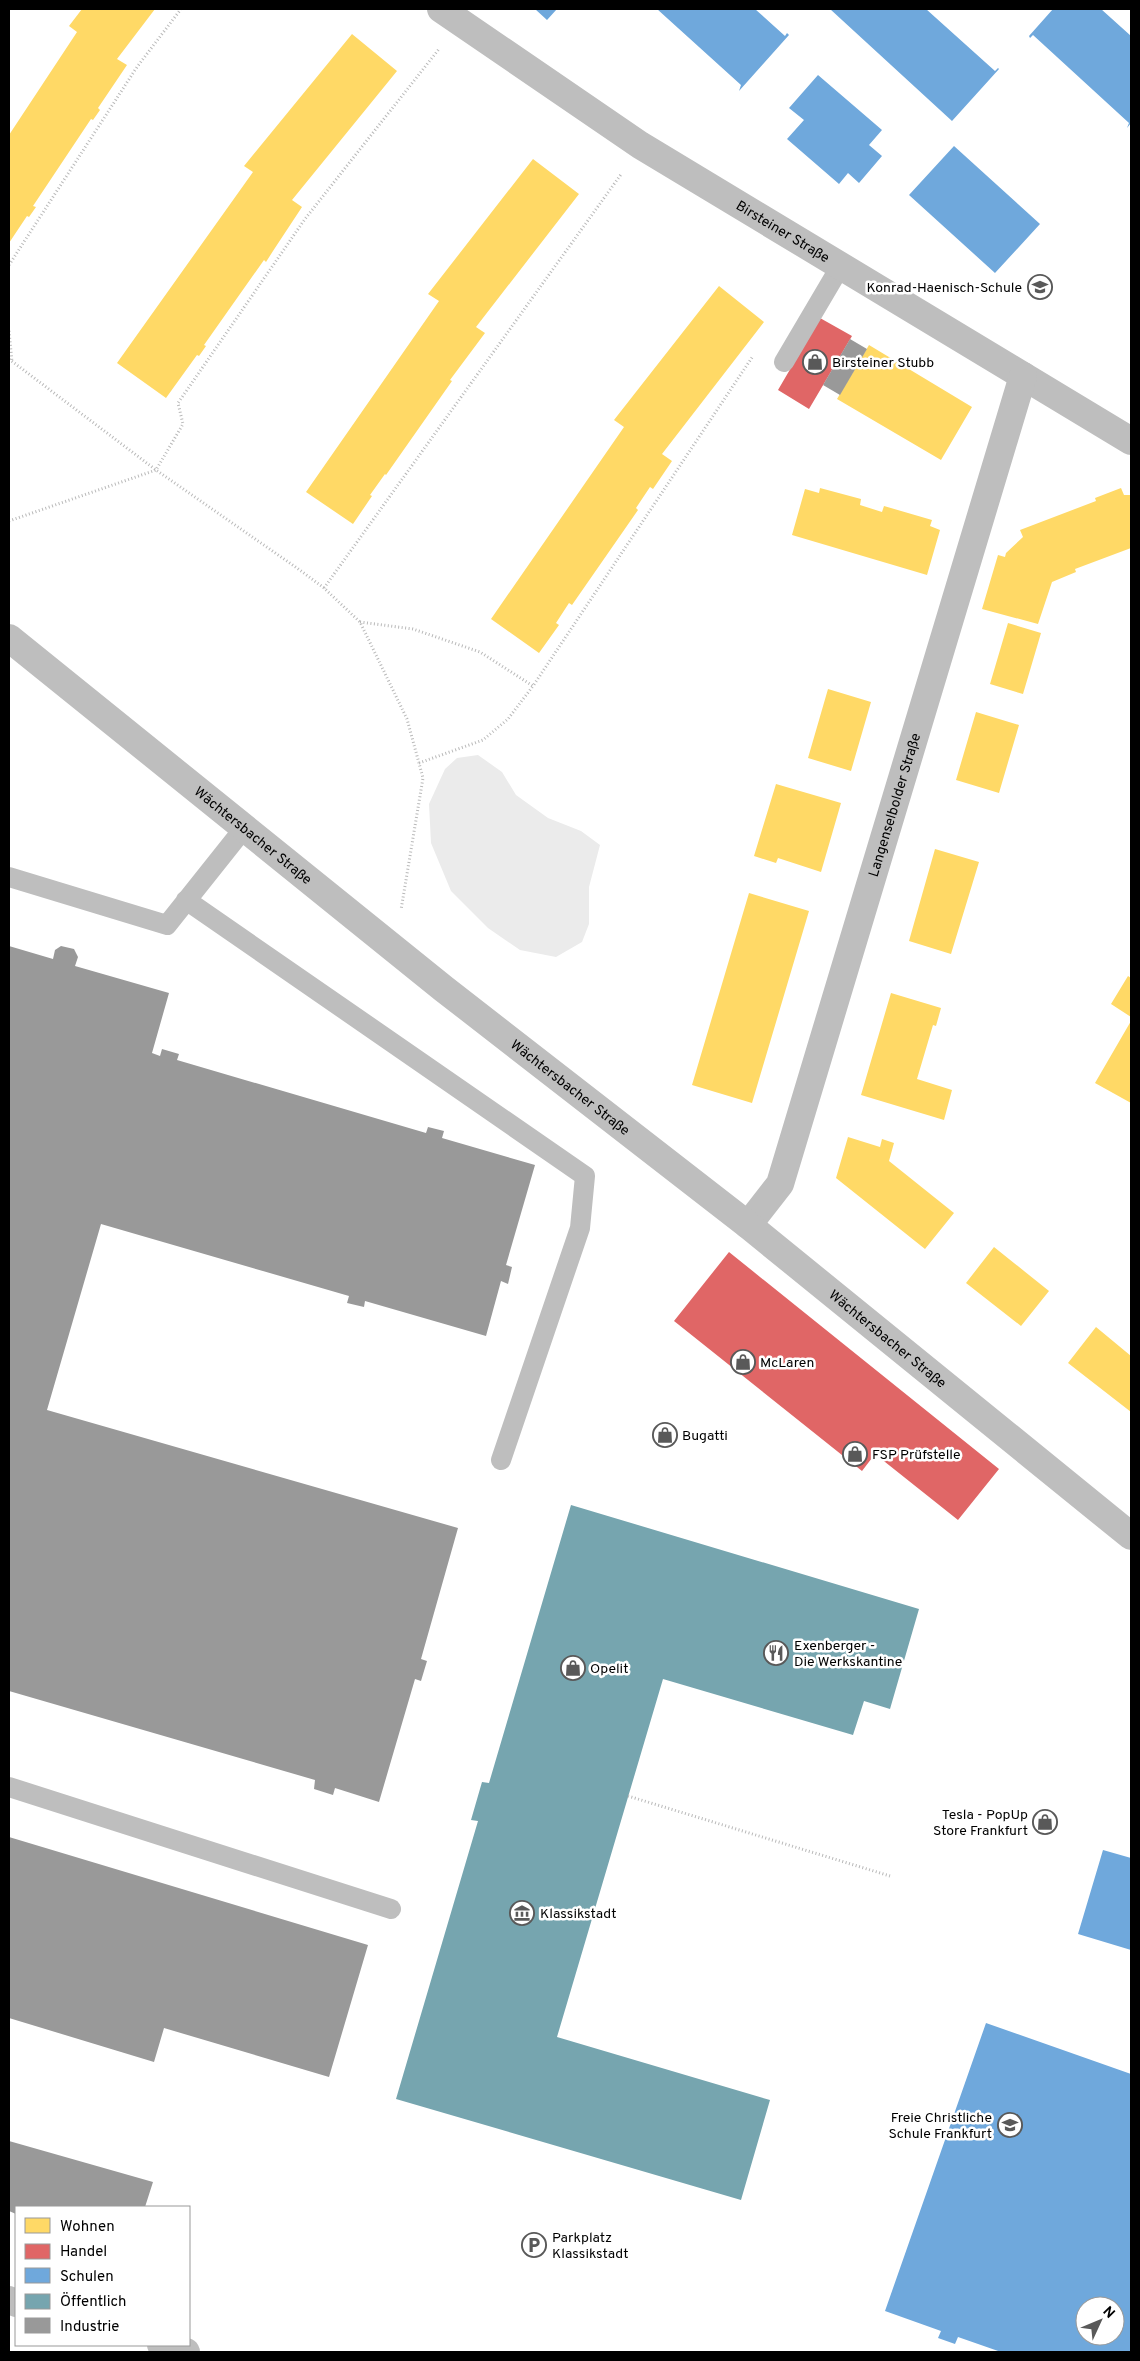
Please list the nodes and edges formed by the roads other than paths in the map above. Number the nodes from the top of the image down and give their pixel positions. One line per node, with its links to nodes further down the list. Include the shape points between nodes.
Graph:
1 (450, 16): 2 (street, Birsteiner Straße, via 640,145)
2 (840, 267): 3 (lane); 4 (street, Birsteiner Straße)
3 (784, 362)
4 (1023, 376): 5 (street, Birsteiner Straße); 10 (street, Langenselbolder Straße, via 780,1184)
5 (1131, 441)
6 (9, 638): 7 (street, Wächtersbacher Straße)
7 (245, 827): 9 (lane); 10 (street, Wächtersbacher Straße)
8 (9, 877): 9 (lane, via 167,925)
9 (186, 900): 11 (lane, via 585,1176 580,1228)
10 (748, 1225): 12 (street, Wächtersbacher Straße)
11 (502, 1460)
12 (1131, 1536)
13 (9, 1787): 14 (lane)
14 (391, 1909)
15 (165, 2346): 16 (street)
16 (186, 2352)

